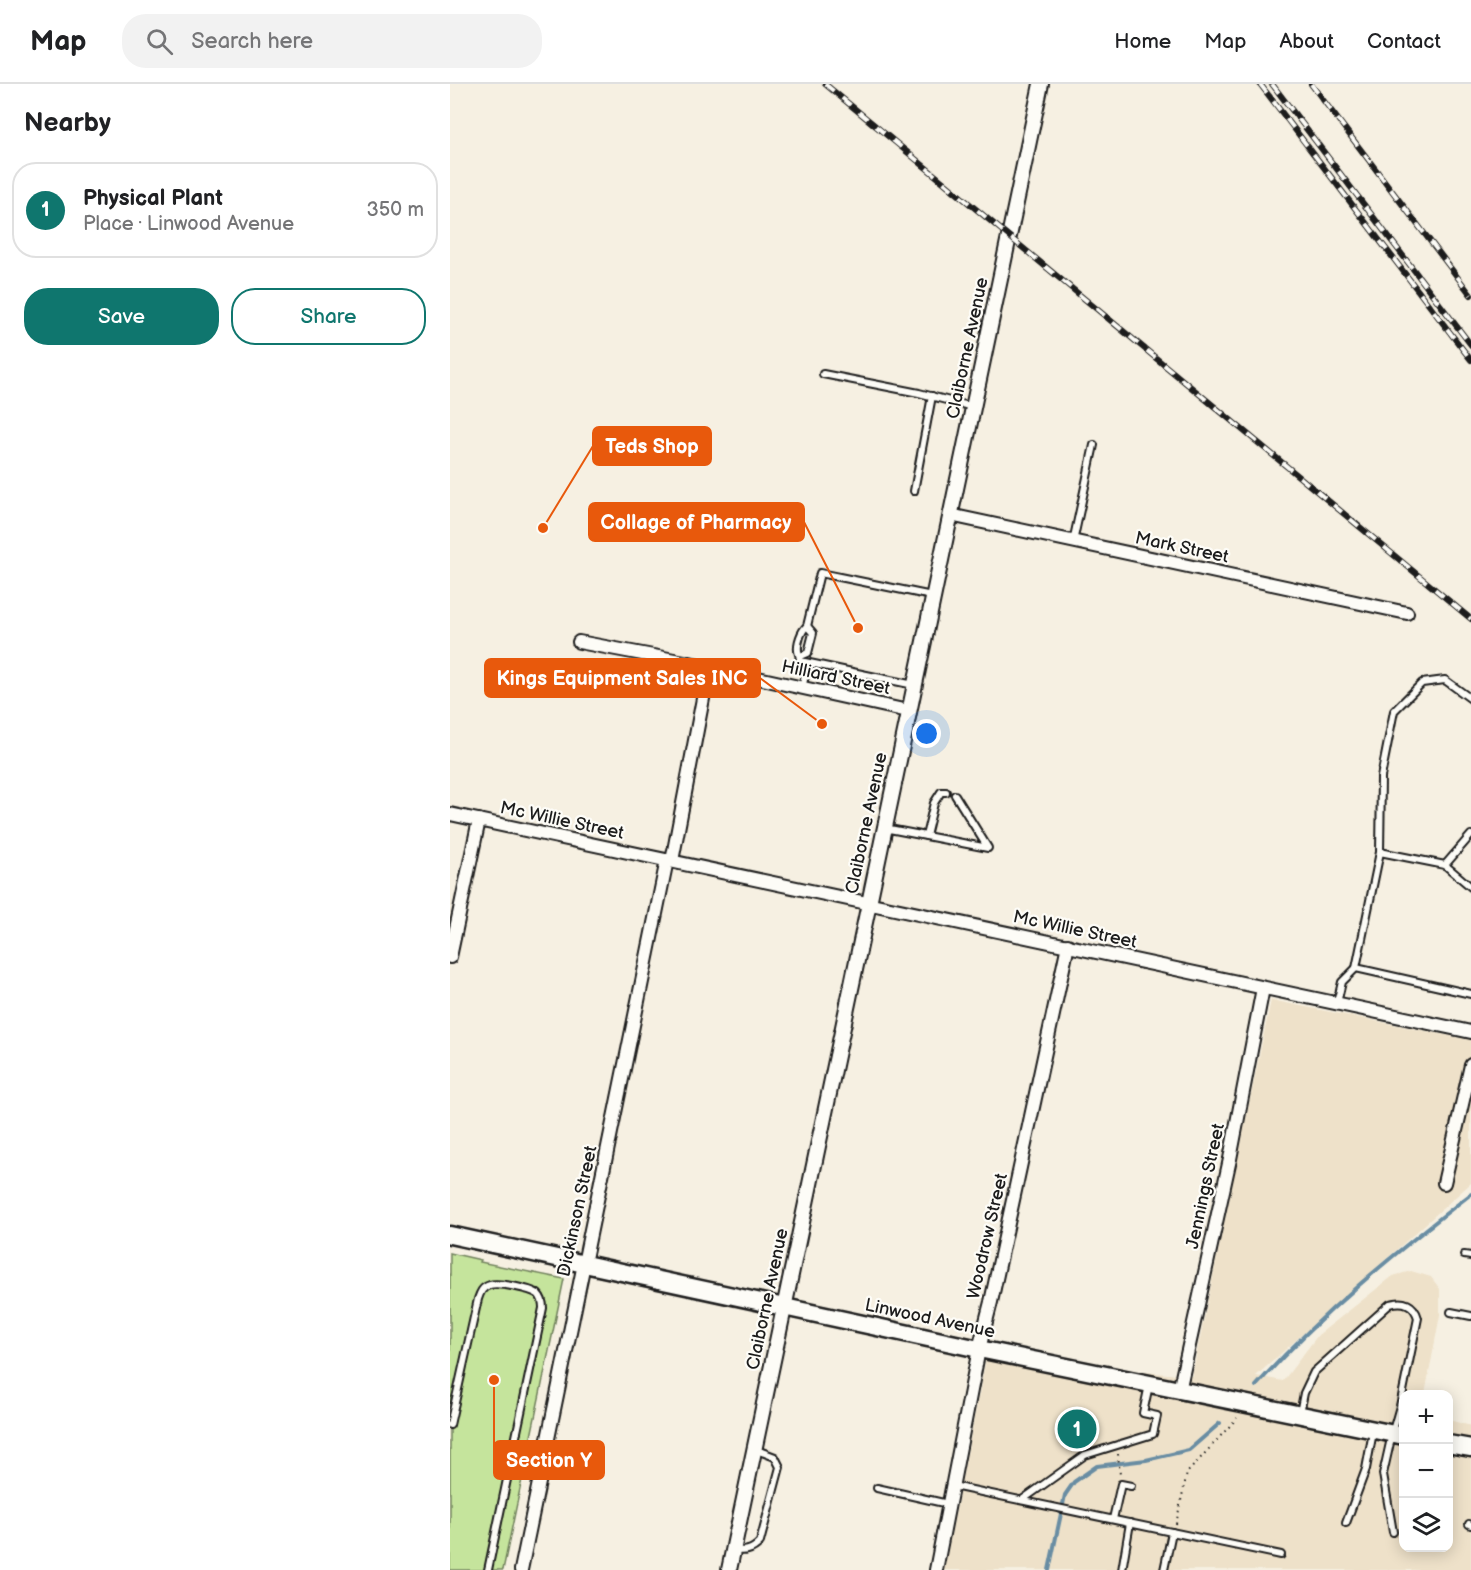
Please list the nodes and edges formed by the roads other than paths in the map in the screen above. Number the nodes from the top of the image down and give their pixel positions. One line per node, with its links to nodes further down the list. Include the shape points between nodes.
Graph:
1 (1041, 84): 4 (street, Claiborne Avenue)
2 (823, 374): 3 (lane)
3 (932, 396): 4 (lane); 6 (lane)
4 (973, 407): 7 (street, Claiborne Avenue)
5 (1094, 446): 8 (lane)
6 (914, 491)
7 (950, 515): 8 (street, Mark Street); 9 (street, Claiborne Avenue)
8 (1073, 542): 10 (street, Mark Street)
9 (933, 596): 11 (lane, via 820,573); 16 (street, Claiborne Avenue)
10 (1407, 613)
11 (807, 626): 13 (lane, via 798,650); 13 (lane, via 813,633 808,653)
12 (579, 642): 15 (street, Hilliard Street)
13 (801, 656): 14 (lane, via 800,661)
14 (808, 663): 16 (lane); 17 (lane)
15 (709, 667): 17 (street, Hilliard Street); 28 (street, Dickinson Street)
16 (914, 685): 19 (street, Claiborne Avenue)
17 (802, 688): 19 (street, Hilliard Street)
18 (1471, 699): 27 (lane, via 1445,680 1422,683 1394,711 1381,777)
19 (908, 711): 24 (street, Claiborne Avenue)
20 (946, 792): 26 (lane, via 941,792 934,803)
21 (955, 795): 26 (lane, via 988,848)
22 (450, 814): 23 (street, Mc Willie Street)
23 (479, 820): 28 (street, Mc Willie Street); 33 (street)
24 (884, 828): 26 (lane); 31 (street, Claiborne Avenue)
25 (1471, 835): 29 (lane)
26 (926, 836)
27 (1380, 852): 29 (lane); 34 (lane)
28 (670, 861): 31 (street, Mc Willie Street); 44 (street, Dickinson Street)
29 (1445, 864): 30 (lane)
30 (1471, 888)
31 (868, 903): 32 (street, Mc Willie Street); 45 (street, Claiborne Avenue)
32 (1068, 945): 35 (street, Mc Willie Street); 48 (street, Woodrow Street)
33 (450, 957)
34 (1356, 968): 36 (lane); 37 (lane, via 1342,982)
35 (1263, 988): 37 (street, Mc Willie Street); 50 (street, Jennings Street)
36 (1471, 994)
37 (1337, 1003): 38 (street, Mc Willie Street)
38 (1471, 1032)
39 (1471, 1065): 40 (street)
40 (1444, 1183)
41 (450, 1235): 44 (main road, Linwood Avenue)
42 (1464, 1255): 43 (lane)
43 (1471, 1256)
44 (584, 1263): 45 (main road, Linwood Avenue); 71 (street, Dickinson Street)
45 (783, 1307): 48 (main road, Linwood Avenue); 57 (street, Claiborne Avenue)
46 (1451, 1312): 47 (lane)
47 (1471, 1316)
48 (979, 1349): 49 (main road, Linwood Avenue); 58 (street, Woodrow Street)
49 (1149, 1384): 50 (main road, Linwood Avenue); 61 (lane, via 1143,1413 1157,1416 1153,1434 1085,1455)
50 (1179, 1391): 51 (main road, Linwood Avenue)
51 (1300, 1416): 53 (main road, Linwood Avenue); 54 (lane, via 1304,1393 1314,1372 1381,1310 1390,1304 1405,1303 1416,1311 1418,1318)
52 (450, 1425): 70 (lane, via 482,1290 500,1284 535,1292 543,1308)
53 (1373, 1431): 54 (main road, Linwood Avenue); 65 (lane, via 1366,1469)
54 (1398, 1435): 67 (lane, via 1383,1474)
55 (1453, 1445): 56 (main road)
56 (1471, 1448)
57 (754, 1449): 68 (street, Claiborne Avenue); 68 (lane, via 775,1457 780,1467 760,1542 747,1551)
58 (952, 1486): 61 (lane); 62 (street, Woodrow Street)
59 (1131, 1486): 63 (lane, via 1121,1484)
60 (878, 1488): 62 (lane)
61 (1022, 1500): 63 (lane)
62 (948, 1504): 73 (street, Woodrow Street)
63 (1113, 1519): 64 (lane)
64 (1130, 1523): 66 (lane); 74 (lane)
65 (1346, 1523)
66 (1173, 1532): 69 (lane); 75 (lane)
67 (1393, 1532)
68 (733, 1550): 72 (street, Claiborne Avenue)
69 (1281, 1555)
70 (488, 1570)
71 (521, 1570)
72 (729, 1570)
73 (936, 1570)
74 (1122, 1570)
75 (1164, 1570)

